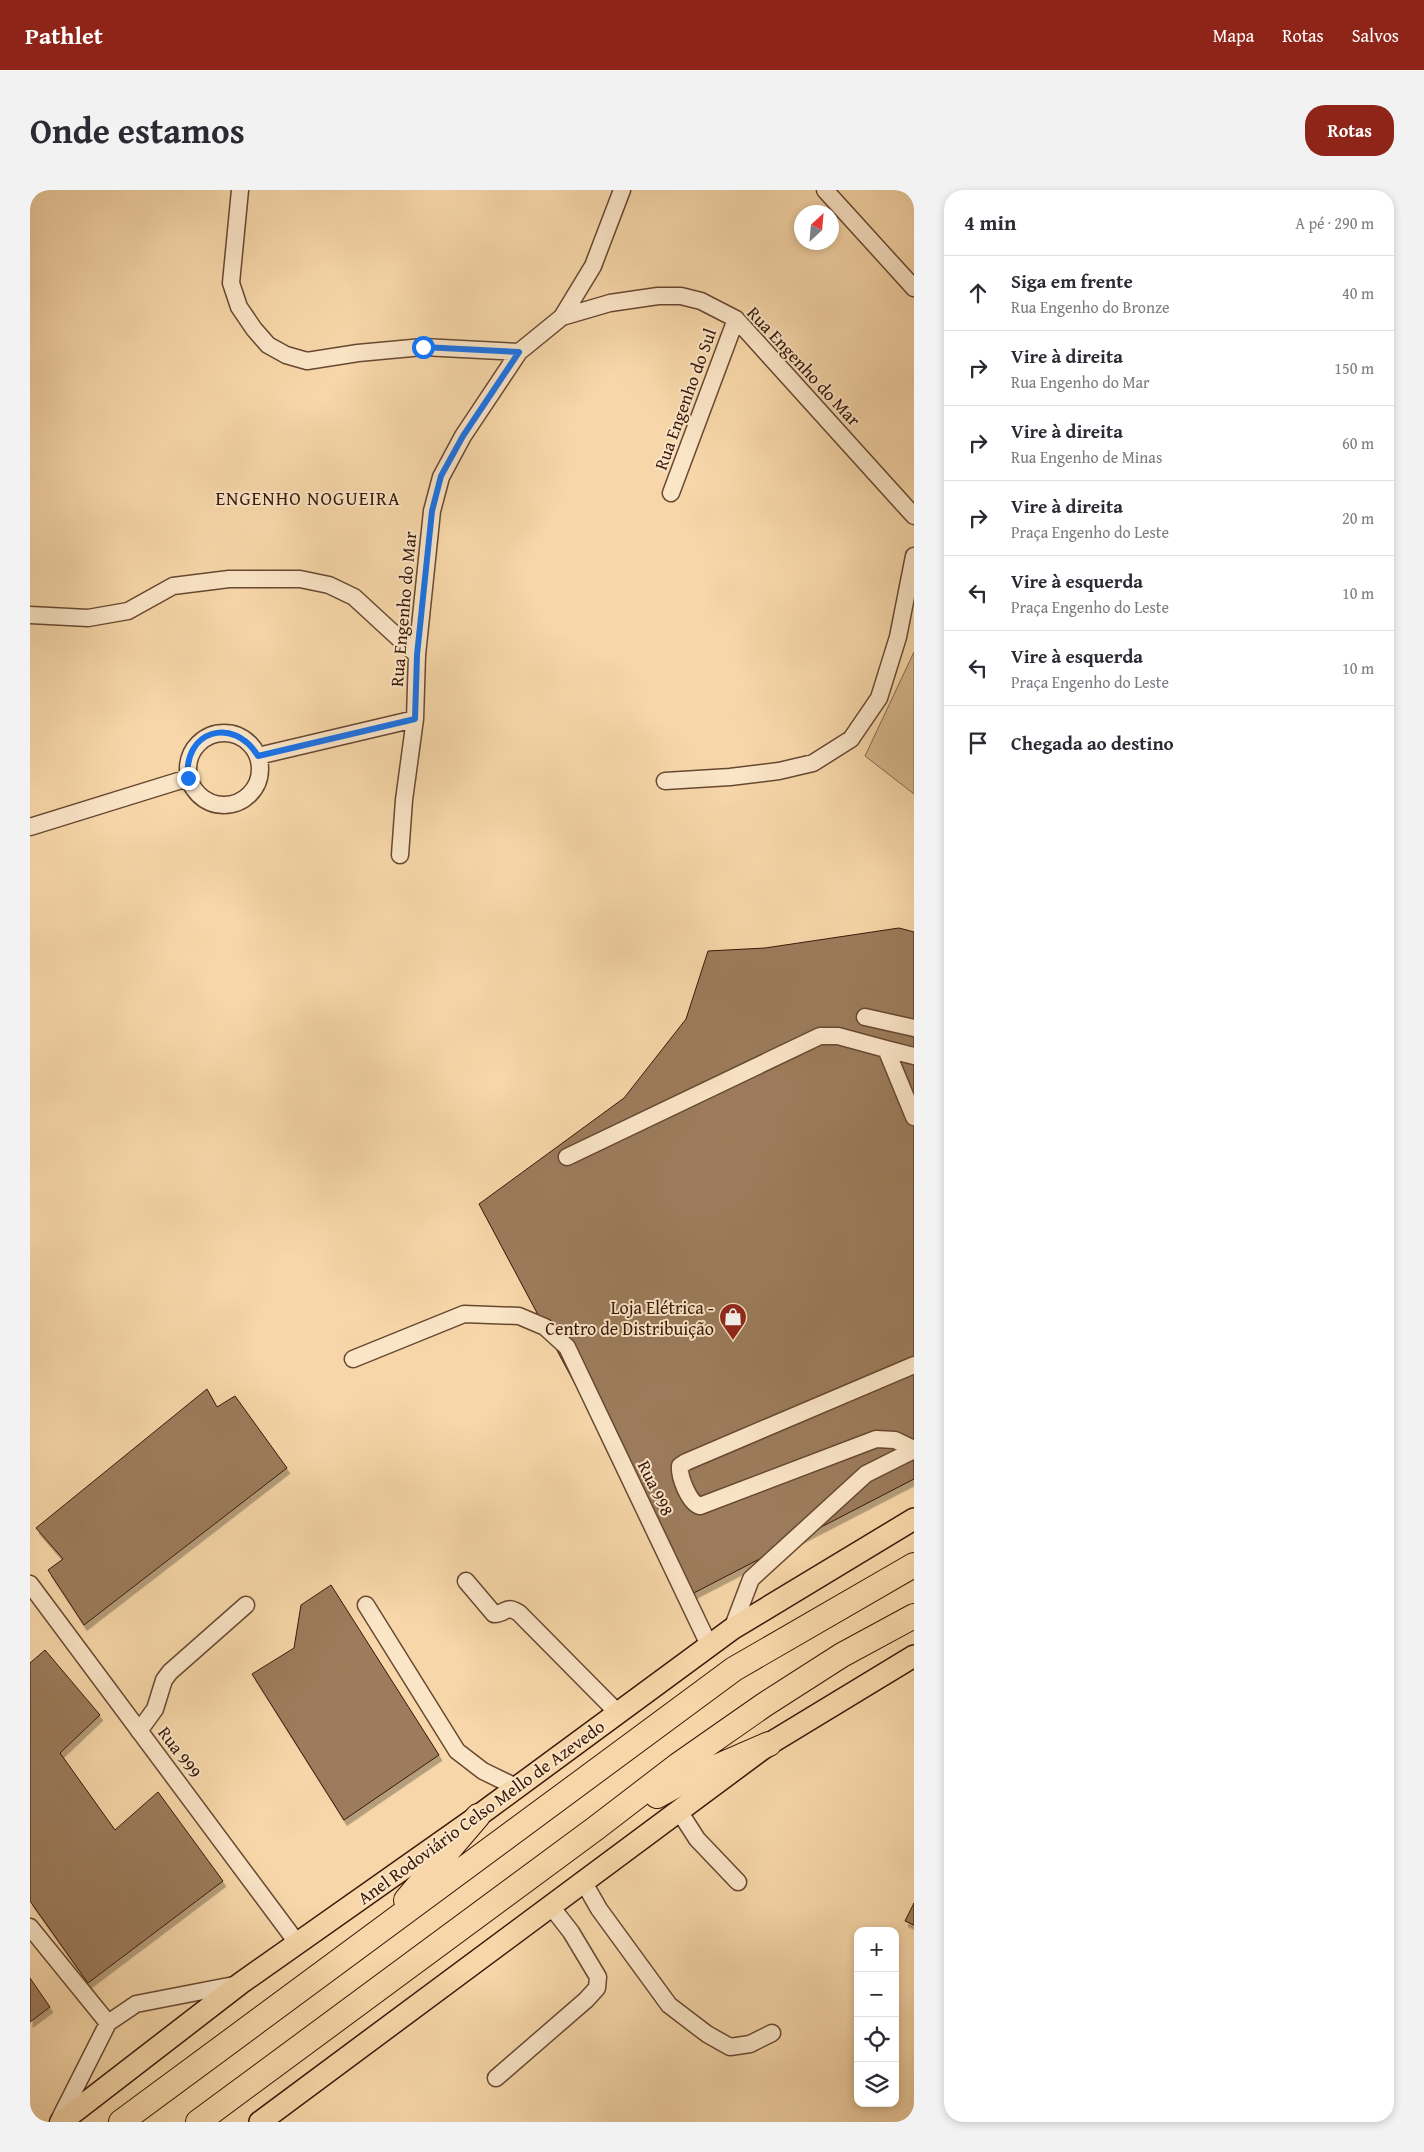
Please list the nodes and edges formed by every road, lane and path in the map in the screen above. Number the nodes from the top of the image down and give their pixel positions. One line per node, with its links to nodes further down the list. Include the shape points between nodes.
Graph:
1 (240, 190): 7 (street, via 231,283 239,307 268,344 286,355 307,361 423,347)
2 (622, 190): 5 (street, via 593,266)
3 (825, 190): 4 (street)
4 (914, 288)
5 (562, 317): 6 (street, Rua Engenho do Mar, via 610,303 681,296 701,301); 7 (street, Rua Engenho do Mar)
6 (736, 319): 8 (street, Rua Engenho do Sul); 9 (street, Rua Engenho do Mar)
7 (519, 352): 12 (street, Rua Engenho do Mar, via 463,436 441,476 432,511)
8 (671, 493)
9 (914, 516)
10 (914, 556): 16 (street, via 898,637 879,698 851,739 813,763 730,777)
11 (30, 615): 12 (street, via 88,618 128,611 174,586 229,579 300,579 329,585 354,597)
12 (417, 655): 13 (street, Rua Engenho do Mar)
13 (415, 719): 14 (street); 18 (street, Rua Engenho do Mar)
14 (258, 756): 15 (street, via 242,737 218,732 196,745 189,756); 15 (street, via 259,780 252,792 231,805 218,805 203,799)
15 (188, 778): 17 (street)
16 (665, 781)
17 (30, 827)
18 (400, 855)
19 (865, 1017): 20 (street)
20 (914, 1028)
21 (886, 1049): 22 (street); 23 (street); 24 (street, via 838,1036 820,1036)
22 (914, 1056)
23 (914, 1117)
24 (567, 1157)
25 (353, 1359): 36 (street, Rua 998, via 464,1314 519,1316 545,1327 566,1347)
26 (914, 1365): 27 (street, via 686,1462 680,1466 679,1473 692,1502 700,1506 876,1439 895,1440)
27 (914, 1450): 35 (street, via 866,1474 751,1579)
28 (914, 1519): 35 (main road, Anel Rodoviário Celso Mello de Azevedo)
29 (914, 1565): 49 (highway, Anel Rodoviário Celso Mello de Azevedo, via 734,1669)
30 (466, 1581): 38 (street, via 494,1614 506,1608 519,1613)
31 (30, 1584): 39 (street, Rua 999)
32 (246, 1605): 39 (street, via 170,1672 164,1680 155,1709)
33 (366, 1605): 41 (street, via 457,1750 483,1771)
34 (914, 1616): 44 (highway, via 842,1655 764,1705)
35 (732, 1629): 36 (main road, Anel Rodoviário Celso Mello de Azevedo)
36 (709, 1645): 38 (main road, Anel Rodoviário Celso Mello de Azevedo)
37 (914, 1656): 40 (main road)
38 (618, 1713): 41 (main road, Anel Rodoviário Celso Mello de Azevedo)
39 (139, 1731): 50 (street, Rua 999)
40 (769, 1744): 42 (main road); 44 (highway, via 686,1780)
41 (516, 1788): 43 (main road, Anel Rodoviário Celso Mello de Azevedo)
42 (679, 1811): 45 (main road); 46 (street, via 697,1839)
43 (478, 1816): 49 (highway); 50 (main road, Anel Rodoviário Celso Mello de Azevedo)
44 (596, 1828): 57 (highway)
45 (584, 1881): 47 (main road); 53 (street, via 599,1909 669,2005 730,2047 750,2044)
46 (738, 1882)
47 (550, 1906): 54 (street, via 571,1932 598,1977 597,1988); 58 (main road)
48 (30, 1927): 52 (street)
49 (379, 1932): 56 (highway, Anel Rodoviário Celso Mello de Azevedo)
50 (298, 1944): 51 (main road, Anel Rodoviário Celso Mello de Azevedo)
51 (241, 1984): 52 (street, via 136,2004); 55 (main road, Anel Rodoviário Celso Mello de Azevedo)
52 (108, 2023): 55 (street)
53 (772, 2033)
54 (496, 2078)
55 (59, 2122)
56 (121, 2122)
57 (198, 2122)
58 (260, 2122)

